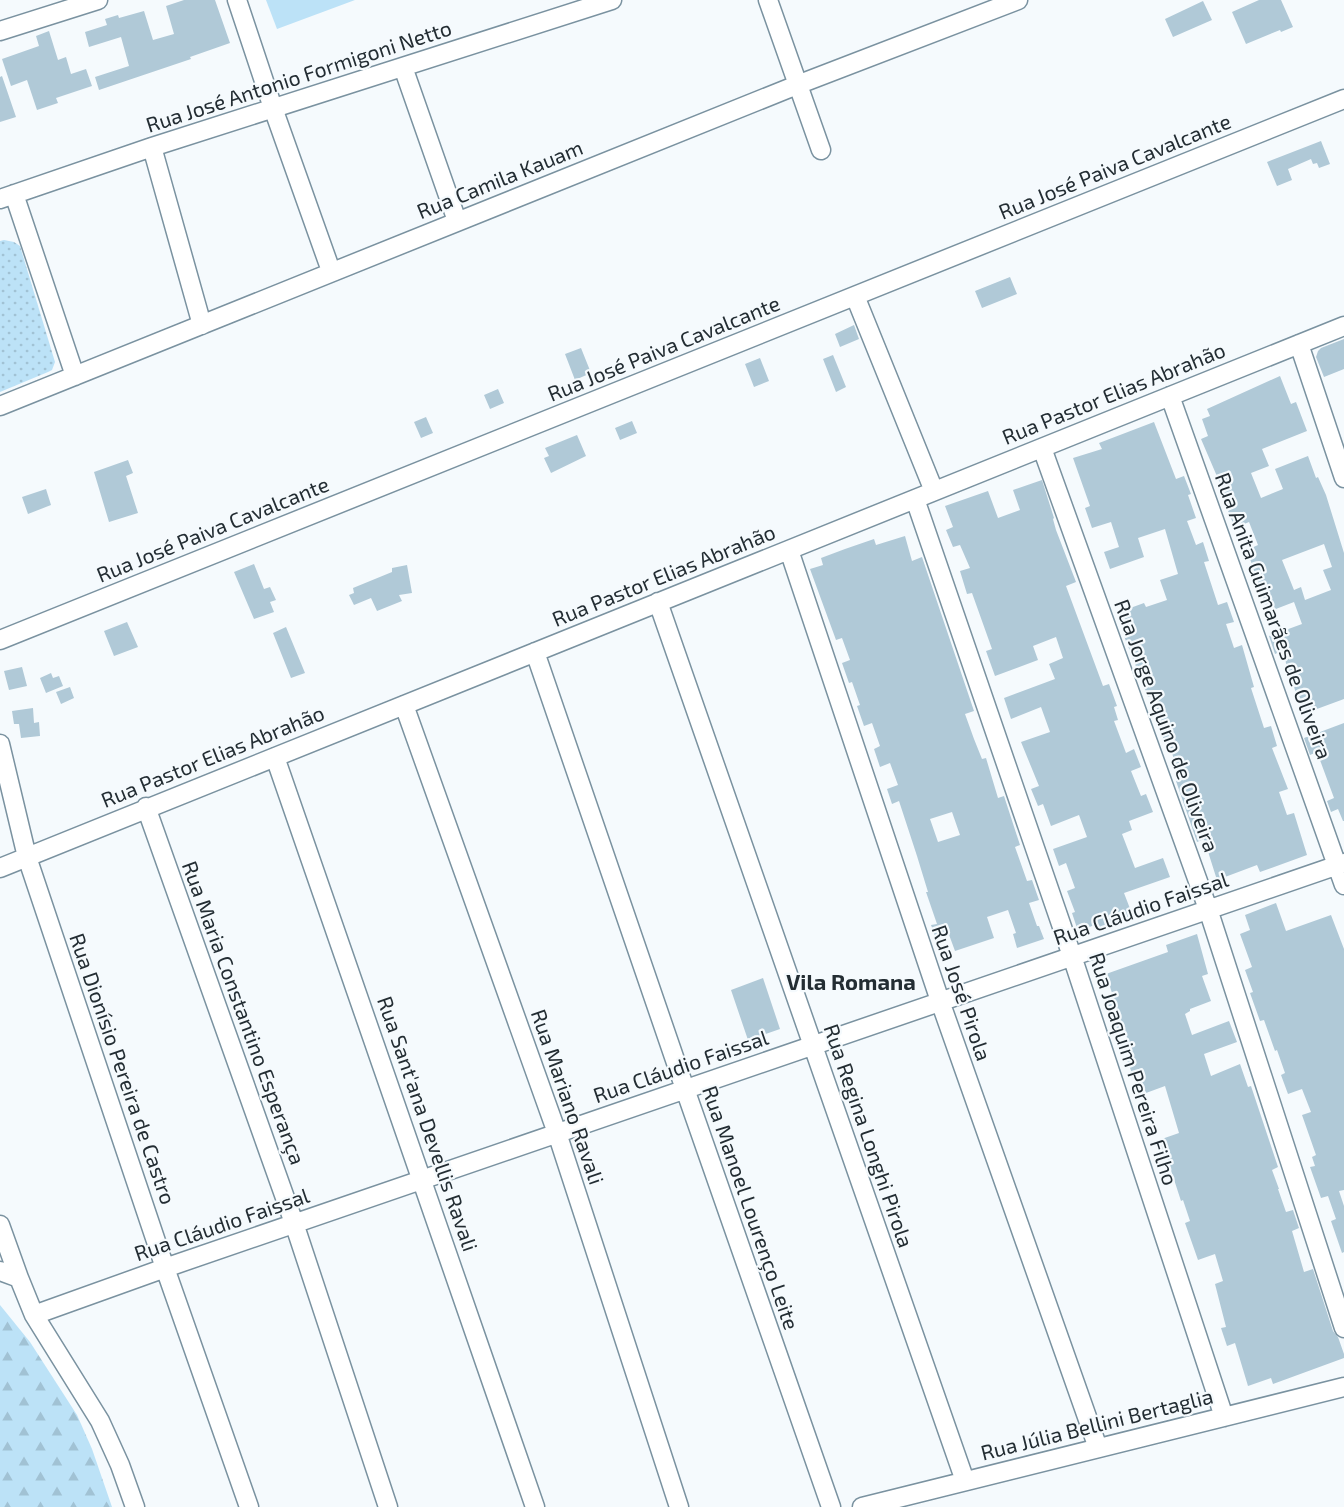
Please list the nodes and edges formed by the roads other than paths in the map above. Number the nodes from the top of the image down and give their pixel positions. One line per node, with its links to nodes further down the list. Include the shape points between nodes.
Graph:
1 (98, 0): 6 (street)
2 (237, 0): 10 (street)
3 (612, 0): 7 (street, Rua José Antonio Formigoni Netto)
4 (768, 0): 8 (street)
5 (1018, 0): 8 (street, Rua Camila Kauam)
6 (0, 32)
7 (403, 67): 10 (street, Rua José Antonio Formigoni Netto); 14 (street)
8 (797, 85): 12 (street); 14 (street, Rua Camila Kauam)
9 (1344, 99): 16 (street, Rua José Paiva Cavalcante)
10 (273, 108): 11 (street, Rua José Antonio Formigoni Netto); 15 (street)
11 (152, 147): 13 (street, Rua José Antonio Formigoni Netto); 17 (street)
12 (821, 150)
13 (7, 197): 20 (street)
14 (457, 221): 15 (street, Rua Camila Kauam)
15 (332, 271): 17 (street, Rua Camila Kauam)
16 (855, 296): 25 (street); 29 (street, Rua José Paiva Cavalcante)
17 (202, 325): 20 (street, Rua Camila Kauam)
18 (1344, 326): 19 (street, Rua Pastor Elias Abrahão)
19 (1299, 344): 21 (street, Rua Pastor Elias Abrahão); 24 (street)
20 (75, 376): 22 (street, Rua Camila Kauam)
21 (1170, 396): 23 (street, Rua Pastor Elias Abrahão); 36 (street, Rua Anita Guimarães de Oliveira)
22 (0, 406)
23 (1042, 448): 25 (street, Rua Pastor Elias Abrahão); 39 (street, Rua Jorge Aquino de Oliveira)
24 (1344, 478)
25 (934, 491): 26 (street, Rua Pastor Elias Abrahão)
26 (915, 499): 27 (street, Rua Pastor Elias Abrahão); 40 (street, Rua Joaquim Pereira Filho)
27 (789, 550): 28 (street, Rua Pastor Elias Abrahão); 41 (street, Rua José Pirola)
28 (658, 602): 30 (street, Rua Pastor Elias Abrahão); 42 (street, Rua Regina Longhi Pirola)
29 (0, 639)
30 (535, 652): 31 (street, Rua Pastor Elias Abrahão); 43 (street, Rua Manoel Lourenço Leite)
31 (404, 705): 33 (street, Rua Pastor Elias Abrahão); 44 (street, Rua Mariano Ravali)
32 (0, 744): 35 (street, Rua Dionísio Pereira de Castro)
33 (275, 757): 34 (street, Rua Pastor Elias Abrahão); 45 (street, Rua Sant'ana Devellis Ravali)
34 (146, 807): 35 (street, Rua Pastor Elias Abrahão); 46 (street, Rua Maria Constantino Esperança)
35 (27, 857): 37 (street, Rua Pastor Elias Abrahão); 48 (street, Rua Dionísio Pereira de Castro)
36 (1341, 864): 38 (street, Rua Anita Guimarães de Oliveira); 39 (street, Rua Cláudio Faissal)
37 (0, 868)
38 (1344, 885)
39 (1208, 909): 40 (street, Rua Cláudio Faissal); 52 (street, Rua Jorge Aquino de Oliveira)
40 (1072, 956): 41 (street, Rua Cláudio Faissal); 54 (street, Rua Joaquim Pereira Filho)
41 (940, 1001): 42 (street, Rua Cláudio Faissal); 55 (street, Rua José Pirola)
42 (812, 1046): 43 (street, Rua Cláudio Faissal); 56 (street, Rua Regina Longhi Pirola)
43 (685, 1089): 44 (street, Rua Cláudio Faissal); 62 (street, Rua Manoel Lourenço Leite)
44 (557, 1133): 45 (street, Rua Cláudio Faissal); 61 (street, Rua Mariano Ravali)
45 (422, 1179): 46 (street, Rua Cláudio Faissal); 60 (street, Rua Sant'ana Devellis Ravali)
46 (294, 1223): 48 (street, Rua Cláudio Faissal); 59 (street, Rua Maria Constantino Esperança)
47 (0, 1225): 50 (street)
48 (165, 1268): 51 (street, Rua Cláudio Faissal); 58 (street, Rua Dionísio Pereira de Castro)
49 (0, 1271): 50 (street)
50 (20, 1278): 51 (street)
51 (34, 1316): 57 (street, via 100,1421)
52 (1344, 1328)
53 (1344, 1387): 54 (street, Rua Júlia Bellini Bertaglia)
54 (1224, 1417): 55 (street, Rua Júlia Bellini Bertaglia)
55 (1098, 1448): 56 (street, Rua Júlia Bellini Bertaglia)
56 (965, 1481): 63 (street, Rua Júlia Bellini Bertaglia)
57 (135, 1507)
58 (249, 1507)
59 (388, 1507)
60 (535, 1507)
61 (679, 1507)
62 (831, 1507)
63 (862, 1507)

